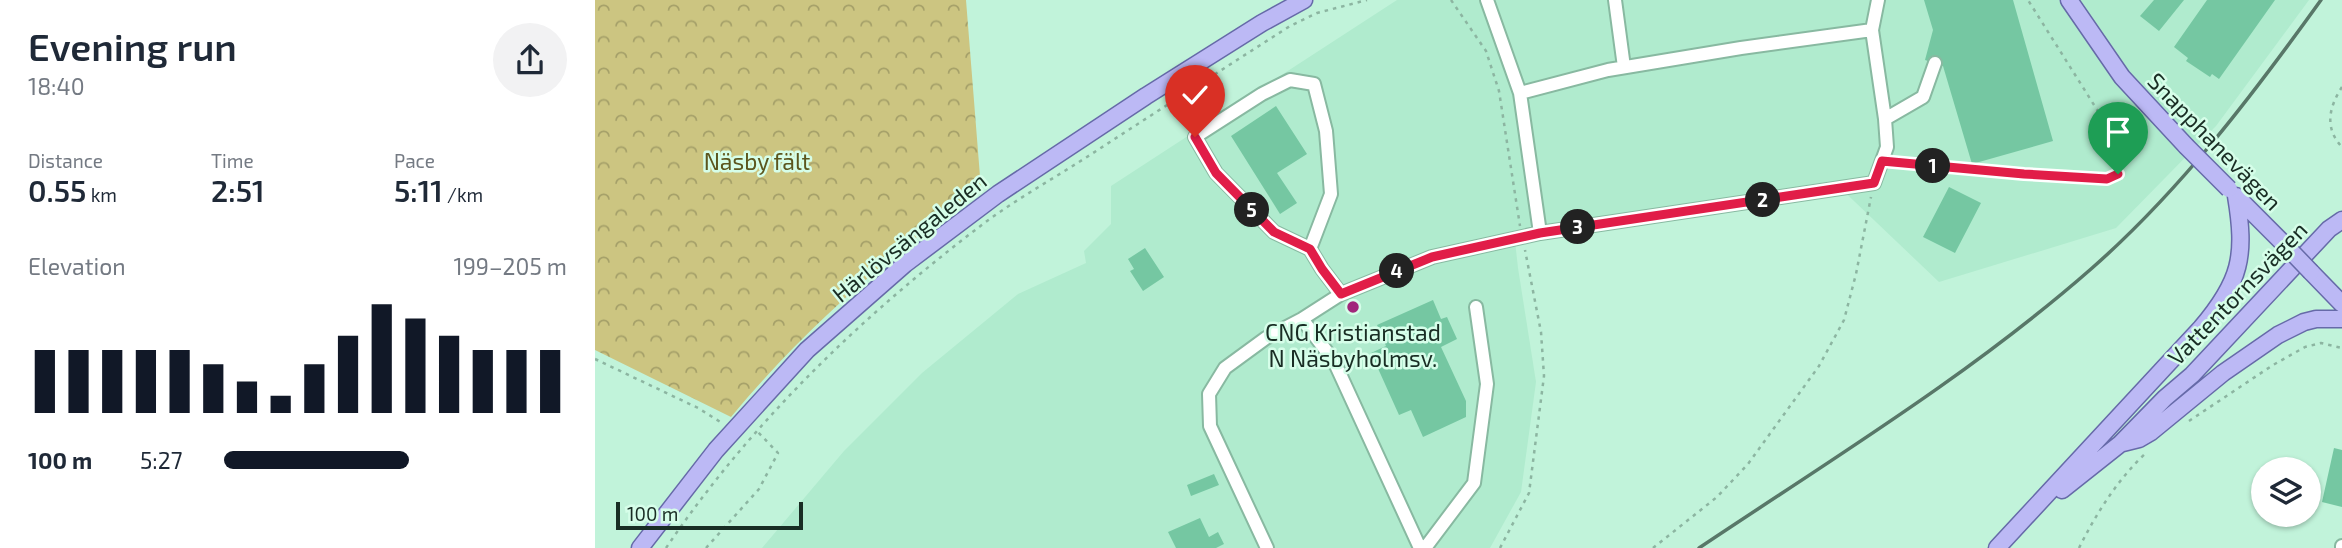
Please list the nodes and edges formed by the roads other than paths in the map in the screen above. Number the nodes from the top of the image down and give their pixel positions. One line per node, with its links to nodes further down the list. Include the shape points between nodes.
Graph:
1 (1288, 0): 7 (main road, Härlövsängaleden)
2 (1304, 0): 7 (main road, Härlövsängaleden)
3 (1487, 0): 11 (street)
4 (1615, 0): 10 (street)
5 (1878, 0): 8 (street)
6 (2069, 0): 13 (main road, Snapphanevägen, bridge, via 2122,77)
7 (1262, 23): 28 (main road, Härlövsängaleden, via 998,194 905,264 807,350 734,430)
8 (1872, 30): 10 (street); 12 (street)
9 (1935, 63): 12 (street, via 1923,97)
10 (1624, 67): 11 (street)
11 (1520, 93): 15 (street)
12 (1885, 119): 15 (street, via 1887,147 1874,183)
13 (2233, 193): 17 (main road, Snapphanevägen, bridge); 25 (main road, via 2241,253 2224,299)
14 (2342, 220): 24 (main road, Vattentornsvägen)
15 (1540, 233): 19 (street, via 1432,257)
16 (1310, 249): 16 (street, via 1274,232 1216,173 1195,137 1290,80 1314,84 1326,131 1331,194); 19 (street)
17 (2311, 272): 18 (main road); 20 (main road, Snapphanevägen)
18 (2342, 287)
19 (1341, 294): 22 (street)
20 (2342, 304)
21 (1475, 307): 30 (street, via 1487,384 1474,483)
22 (1302, 319): 29 (street, via 1225,368 1209,394 1210,426); 30 (street, via 1334,361)
23 (2342, 319): 26 (main road, via 2316,319 2293,327 2223,373 2151,432)
24 (2165, 398): 25 (main road, Vattentornsvägen); 26 (main road, Vattentornsvägen)
25 (2109, 427): 27 (main road, Vattentornsvägen)
26 (2120, 444): 27 (main road, Vattentornsvägen)
27 (2032, 513): 31 (main road, Vattentornsvägen)
28 (640, 548)
29 (1267, 548)
30 (1422, 548)
31 (1997, 548)

